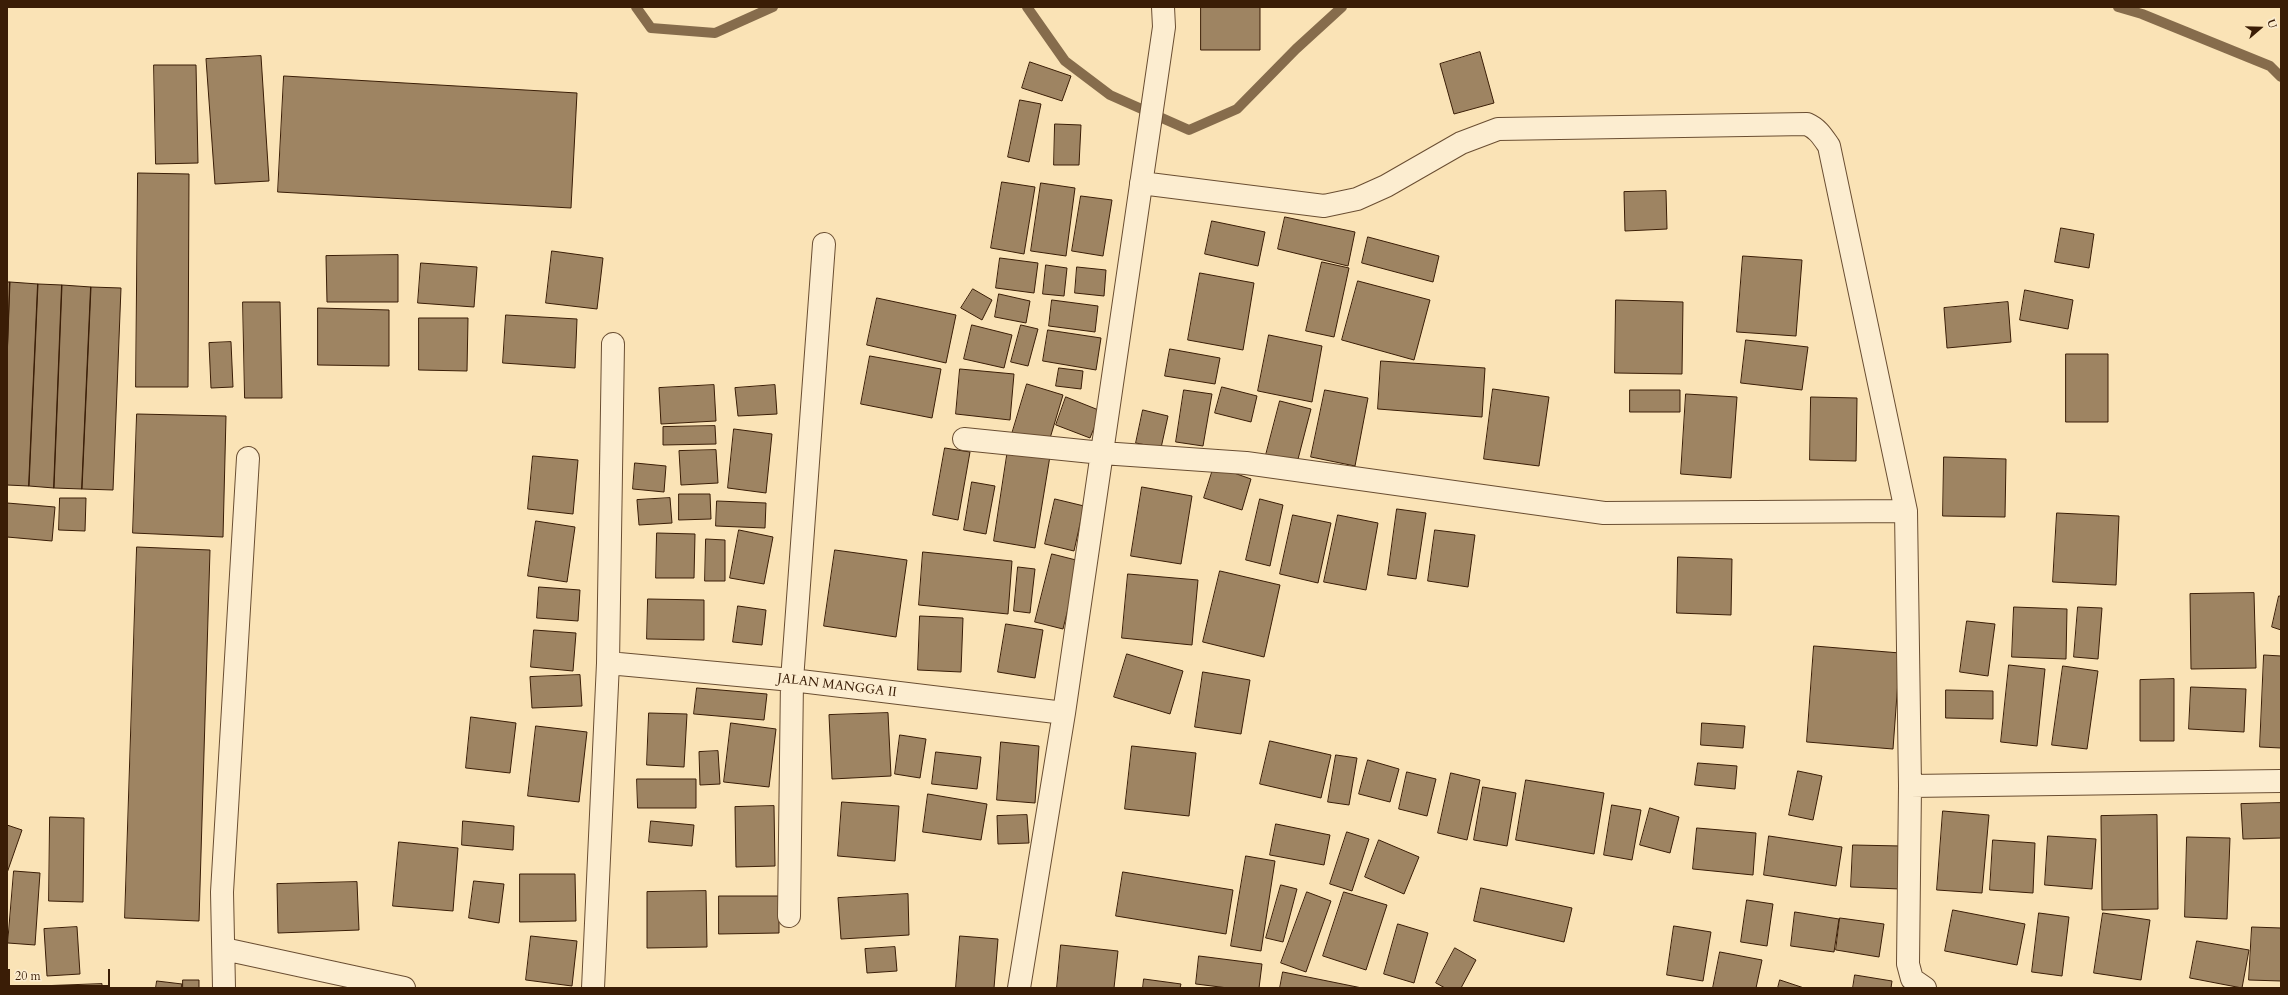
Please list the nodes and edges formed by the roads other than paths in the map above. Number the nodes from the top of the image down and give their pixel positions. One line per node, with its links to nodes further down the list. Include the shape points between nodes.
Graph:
1 (1163, 17): 2 (street)
2 (1141, 183): 6 (street); 8 (street, via 1324,206 1358,199 1386,186 1460,143 1498,129 1807,124 1814,127 1828,146)
3 (824, 244): 10 (street)
4 (613, 344): 9 (street)
5 (964, 439): 6 (street)
6 (1102, 453): 8 (street, via 1246,463 1604,513); 11 (street)
7 (248, 458): 15 (street, via 222,892)
8 (1906, 511): 13 (street)
9 (608, 663): 10 (street, JALAN MANGGA II); 18 (street)
10 (792, 680): 11 (street, JALAN MANGGA II); 14 (street)
11 (1064, 713): 19 (street)
12 (2281, 781): 13 (street)
13 (1910, 786): 20 (street, via 1908,964 1912,979)
14 (789, 916)
15 (224, 949): 16 (street); 17 (street)
16 (224, 988)
17 (404, 988)
18 (593, 988)
19 (1020, 988)
20 (1925, 988)

